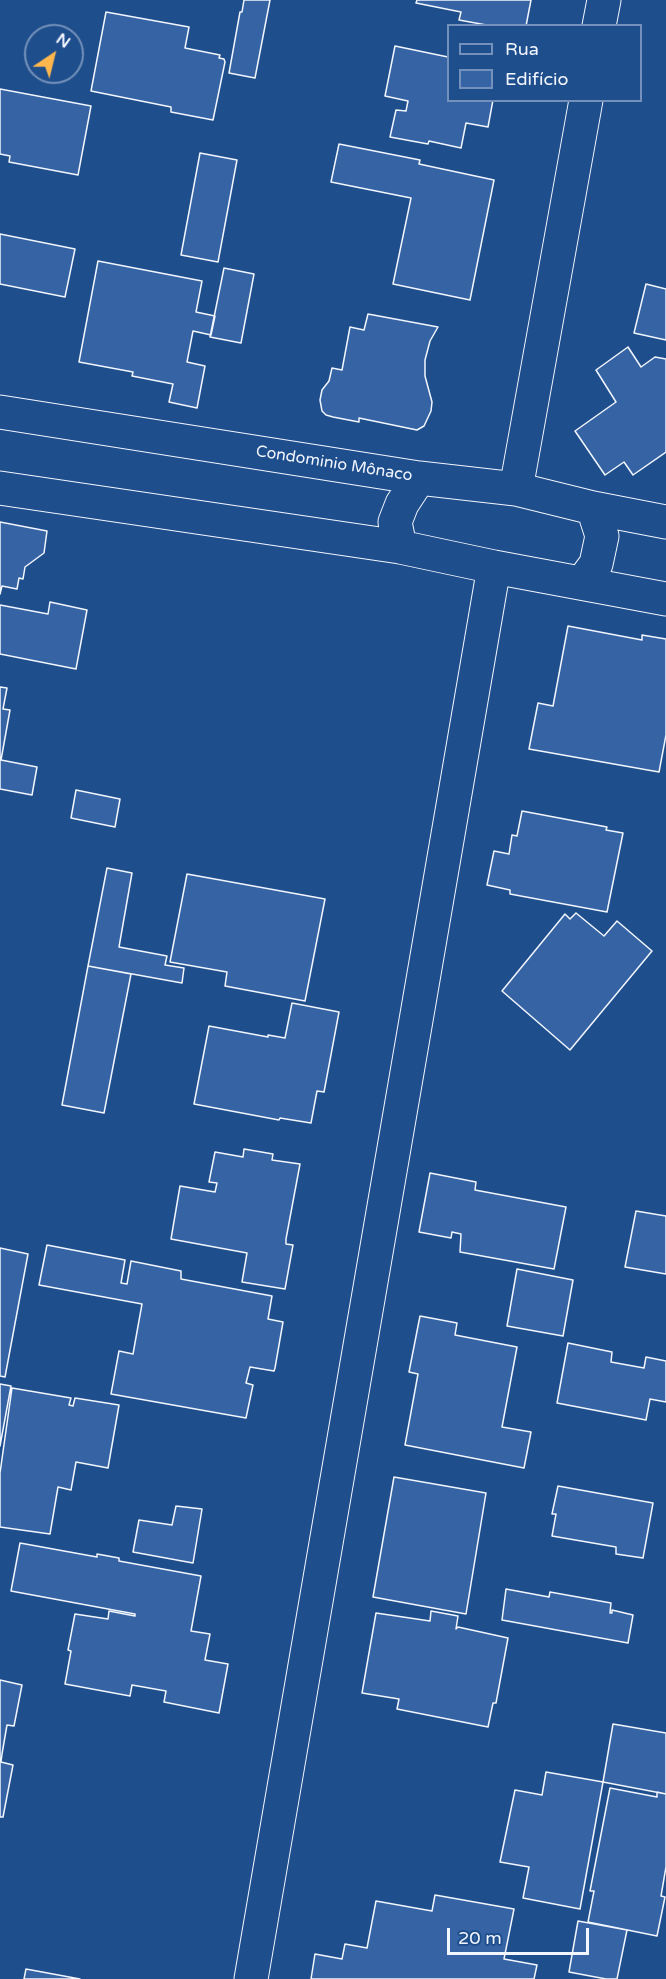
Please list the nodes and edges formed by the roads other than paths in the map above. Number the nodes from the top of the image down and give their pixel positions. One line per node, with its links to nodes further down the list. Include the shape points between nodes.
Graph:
1 (604, 0): 2 (street)
2 (599, 24)
3 (586, 102): 7 (street)
4 (0, 412): 5 (street, Condominio Mônaco)
5 (419, 478): 7 (street, Condominio Mônaco); 10 (street, via 395,522)
6 (0, 488): 10 (street)
7 (516, 489): 8 (street, Condominio Mônaco)
8 (593, 508): 9 (street, Condominio Mônaco); 12 (street, via 602,537 596,564)
9 (666, 522)
10 (400, 547): 11 (street)
11 (494, 567): 12 (street); 14 (street)
12 (582, 583): 13 (street)
13 (666, 599)
14 (251, 1979)

